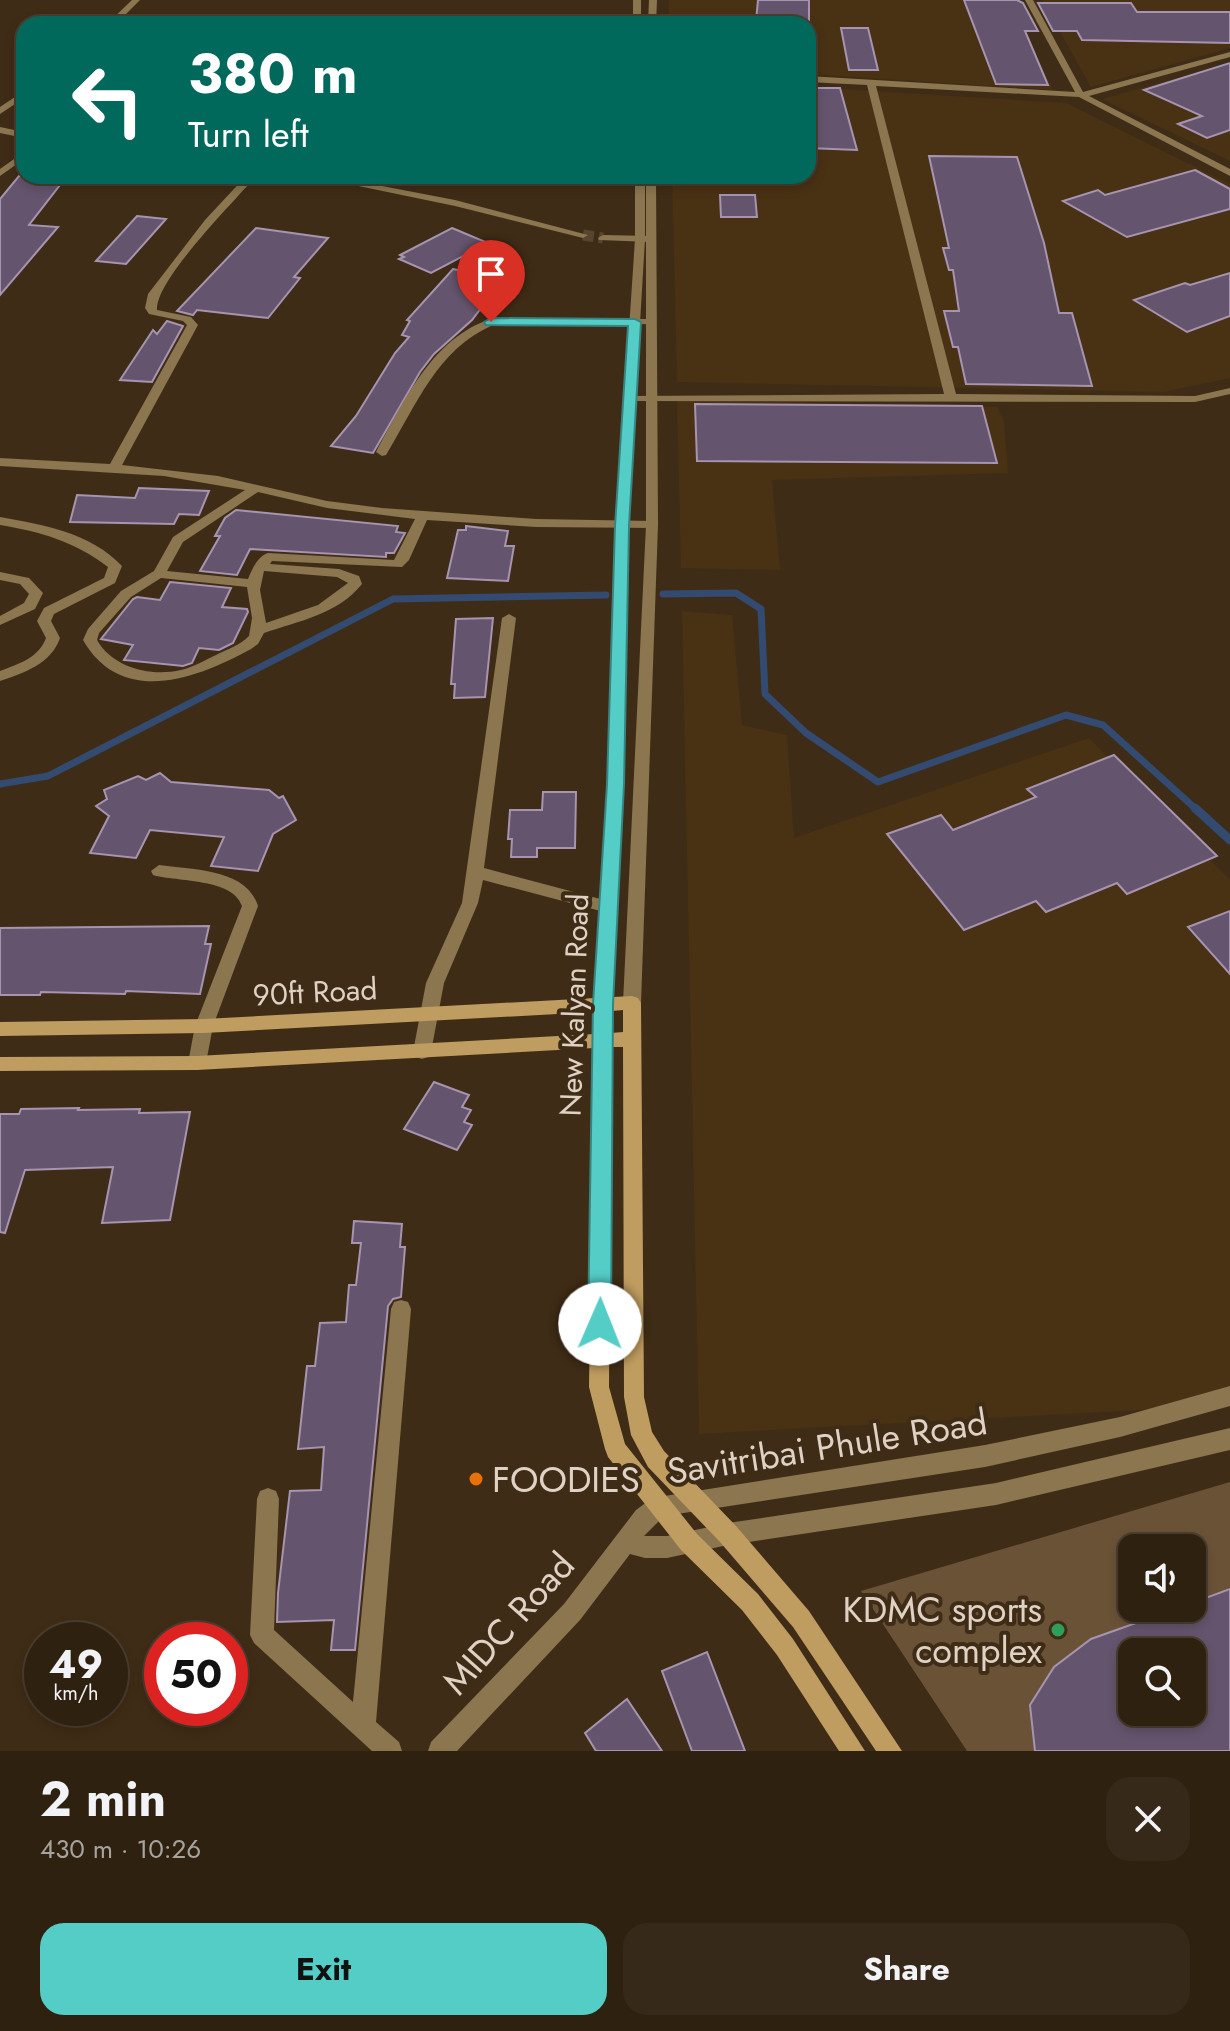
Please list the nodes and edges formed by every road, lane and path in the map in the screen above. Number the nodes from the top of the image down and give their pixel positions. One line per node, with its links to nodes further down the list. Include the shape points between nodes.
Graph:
1 (136, 0): 3 (street)
2 (1029, 0): 7 (street)
3 (119, 16)
4 (1230, 54): 7 (street)
5 (816, 79): 6 (street)
6 (871, 82): 7 (street); 19 (street)
7 (1081, 95): 8 (street)
8 (1230, 173)
9 (244, 184): 24 (street, via 208,222 150,301 153,312 193,325)
10 (356, 184): 13 (street)
11 (641, 184): 15 (street, New Kalyan Road)
12 (650, 184): 15 (street, New Kalyan Road)
13 (583, 235)
14 (603, 238): 15 (street)
15 (645, 239): 16 (street, New Kalyan Road); 17 (street, New Kalyan Road)
16 (635, 322): 17 (street); 21 (street, New Kalyan Road); 22 (street, via 491,322 475,327 452,346 412,399)
17 (650, 322): 20 (street, New Kalyan Road)
18 (1230, 391): 19 (street, via 1195,399)
19 (951, 397): 20 (street)
20 (651, 398): 21 (street); 28 (street, New Kalyan Road)
21 (628, 399): 29 (street, New Kalyan Road)
22 (382, 452)
23 (0, 462): 24 (street)
24 (114, 468): 25 (street)
25 (256, 488): 26 (street, via 338,506); 31 (street, via 178,540)
26 (423, 516): 29 (street); 30 (street, via 397,564 274,555)
27 (0, 521): 35 (street, via 68,534 115,566 110,580 97,589)
28 (652, 525): 29 (street); 41 (street, New Kalyan Road)
29 (622, 526): 40 (street, New Kalyan Road)
30 (260, 567): 33 (street); 38 (street, via 339,573 355,584 321,609)
31 (159, 574): 33 (street); 38 (street, via 126,594 93,632 92,645 116,668 186,674 243,648)
32 (0, 576): 34 (street, via 33,586 36,593)
33 (252, 583): 38 (street)
34 (30, 606): 35 (street); 37 (street)
35 (49, 611): 39 (street, via 44,621 52,647)
36 (509, 618): 43 (street)
37 (0, 621)
38 (258, 630)
39 (0, 676)
40 (615, 784): 41 (street); 44 (street, New Kalyan Road)
41 (643, 784): 45 (street, New Kalyan Road)
42 (159, 871): 48 (street, via 230,884 250,898)
43 (476, 872): 44 (street); 47 (street, via 470,903 435,983)
44 (608, 907): 46 (street, New Kalyan Road)
45 (632, 1003): 46 (main road, 90ft Road); 50 (main road, New Kalyan Road)
46 (603, 1004): 47 (main road, 90ft Road); 51 (main road, New Kalyan Road)
47 (427, 1015): 48 (main road, 90ft Road); 52 (street)
48 (204, 1026): 49 (main road, 90ft Road); 53 (street)
49 (0, 1029)
50 (632, 1039): 51 (main road); 59 (main road, New Kalyan Road, via 634,1397 642,1435)
51 (602, 1040): 52 (main road); 60 (main road, New Kalyan Road, via 599,1387 616,1449)
52 (422, 1052): 53 (main road)
53 (197, 1063): 54 (main road)
54 (0, 1064)
55 (401, 1309): 64 (street)
56 (1230, 1396): 59 (street, Savitribai Phule Road, via 985,1456)
57 (1230, 1439): 61 (street, via 996,1494)
58 (268, 1499): 64 (street, via 262,1635)
59 (693, 1500): 60 (street, Savitribai Phule Road); 61 (main road, New Kalyan Road)
60 (660, 1506): 62 (street, Savitribai Phule Road); 63 (main road, New Kalyan Road)
61 (728, 1534): 63 (street); 68 (main road, New Kalyan Road, via 801,1619)
62 (627, 1542): 63 (street, via 656,1547); 66 (street, MIDC Road, via 572,1612)
63 (689, 1542): 67 (main road, New Kalyan Road, via 750,1602)
64 (363, 1728): 65 (street)
65 (390, 1751)
66 (440, 1751)
67 (853, 1751)
68 (890, 1751)

